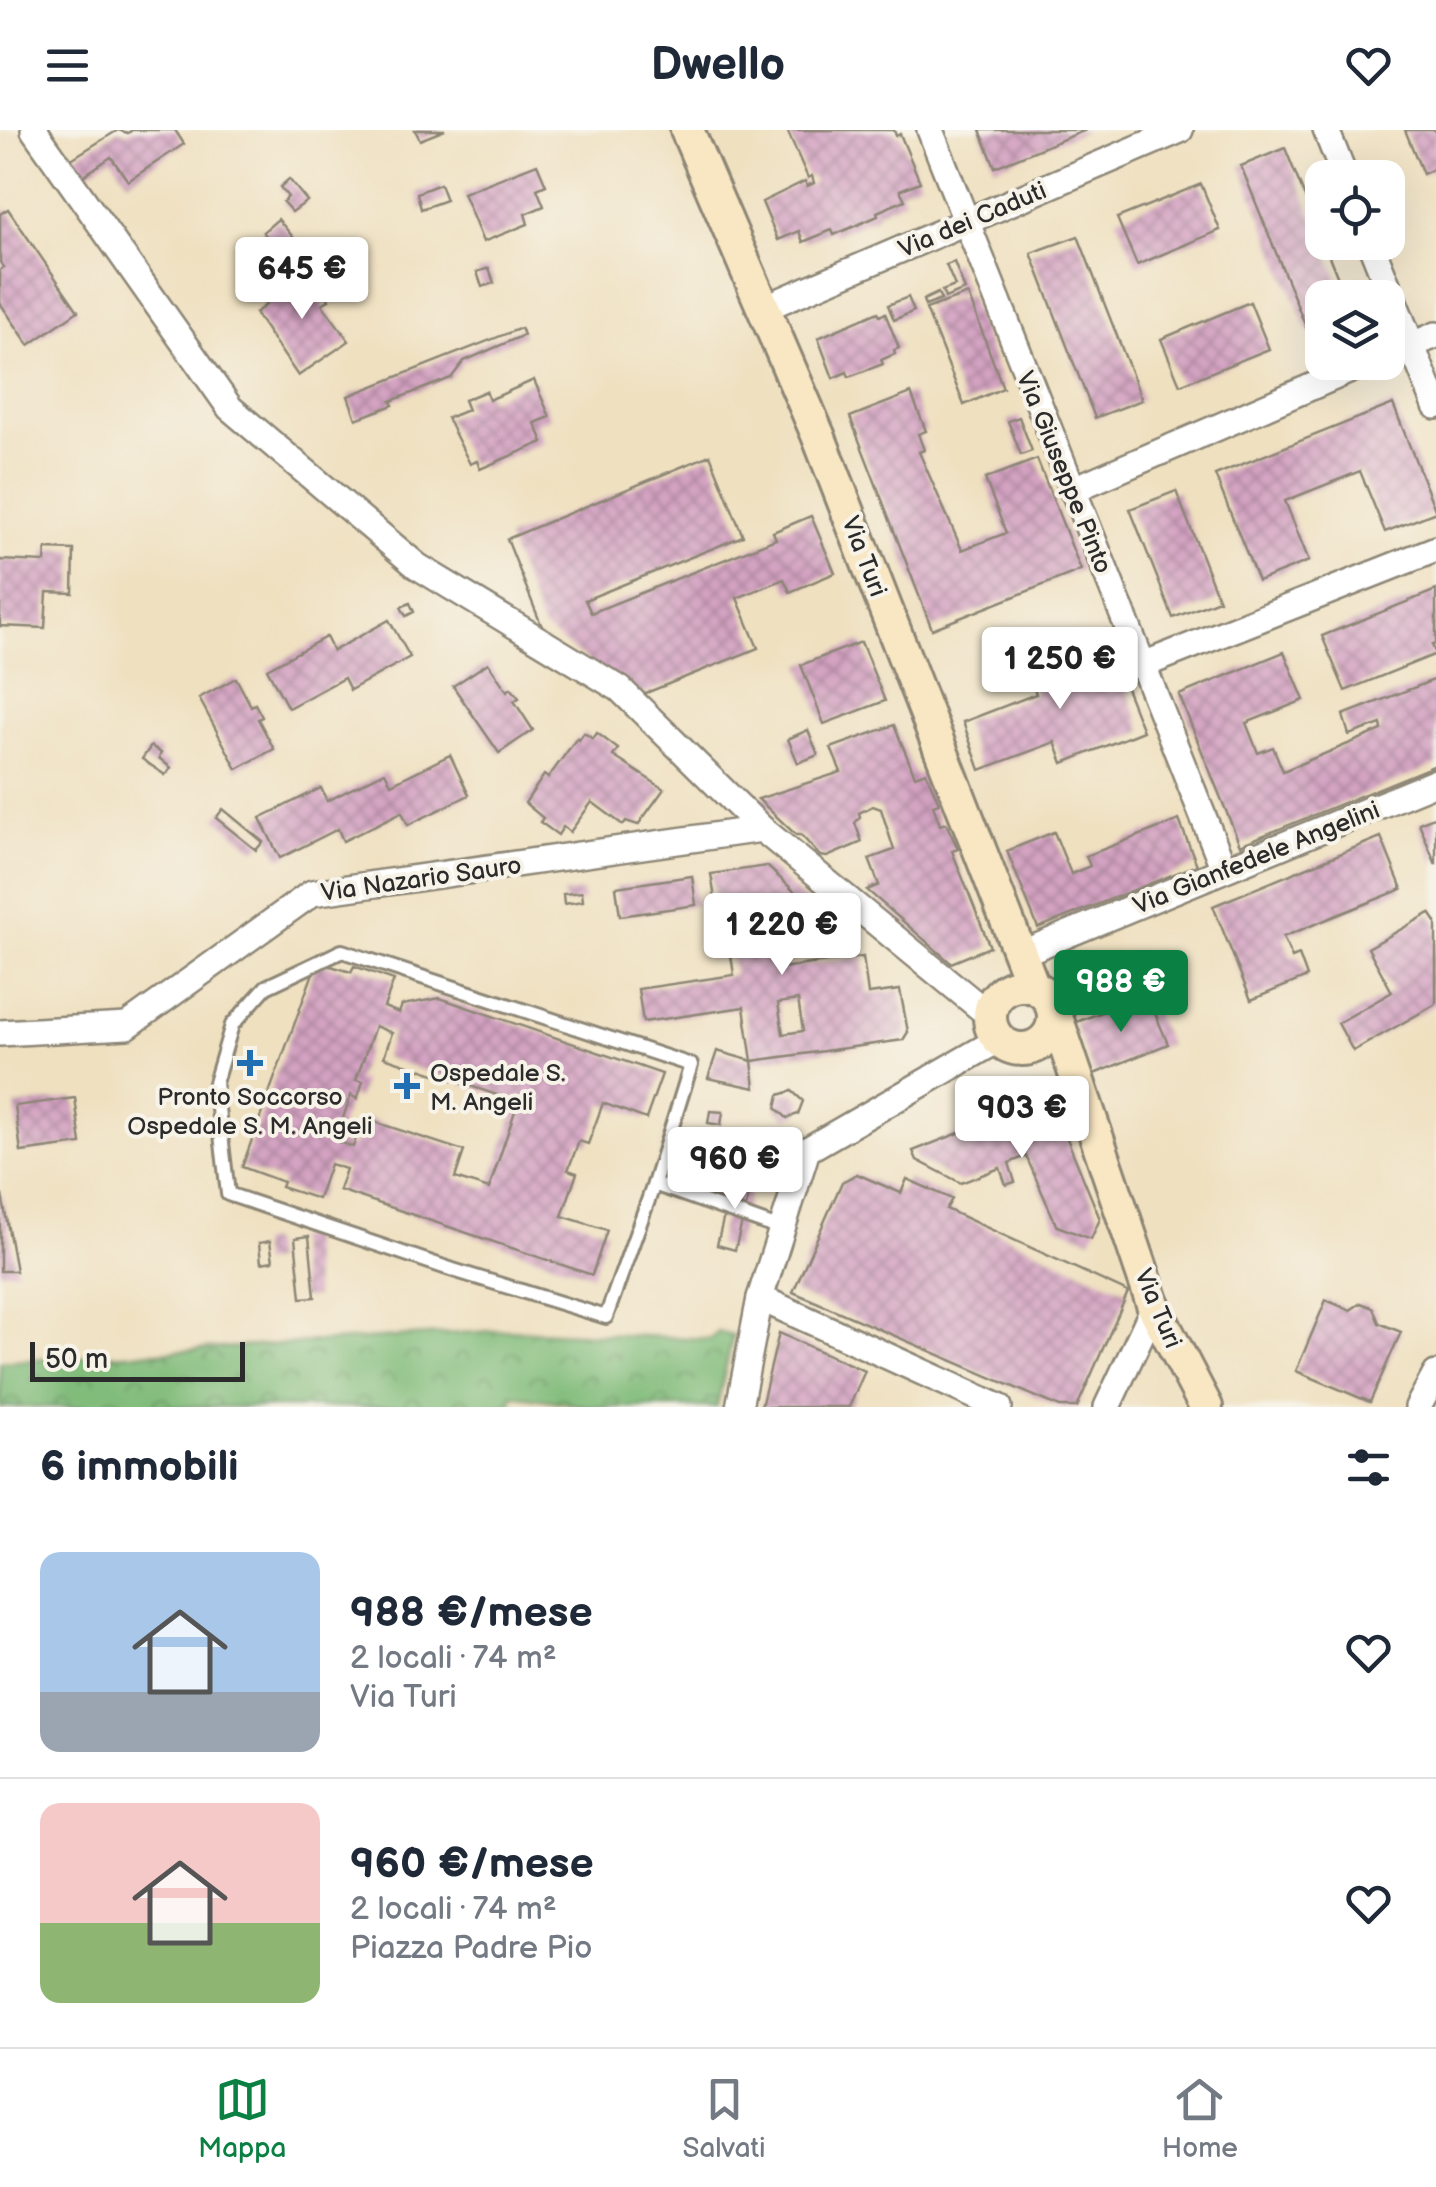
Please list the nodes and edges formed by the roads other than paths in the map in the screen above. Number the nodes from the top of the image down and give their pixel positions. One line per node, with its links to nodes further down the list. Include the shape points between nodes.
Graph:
1 (34, 130): 18 (street, via 230,408 417,566 620,689)
2 (686, 130): 8 (street, Via Turi)
3 (930, 130): 7 (street, Via Giuseppe Pinto)
4 (1180, 130): 7 (street, Via dei Caduti)
5 (1326, 130): 6 (street)
6 (1338, 160)
7 (965, 222): 8 (street, Via dei Caduti); 14 (street, Via Giuseppe Pinto)
8 (764, 308): 20 (street, Via Turi)
9 (1436, 334): 10 (street)
10 (1405, 347)
11 (1405, 359): 13 (street)
12 (1328, 380): 14 (street)
13 (1436, 406)
14 (1072, 490): 16 (street, Via Giuseppe Pinto)
15 (1436, 549): 16 (street)
16 (1143, 665): 19 (street, Via Giuseppe Pinto)
17 (1436, 782): 19 (street, Via Gianfedele Angelini)
18 (762, 830): 22 (street); 23 (street, Via Nazario Sauro, via 312,892 127,1026)
19 (1224, 870): 20 (street, Via Gianfedele Angelini)
20 (1020, 954): 21 (street, Via Turi)
21 (1043, 998): 22 (street, via 1013,986 1004,990 992,1005); 24 (street, via 1052,1027); 25 (street, Via Turi)
22 (994, 1027): 24 (street, via 1016,1049); 27 (street, via 807,1150)
23 (0, 1033)
24 (1035, 1047): 25 (street, Via Turi)
25 (1081, 1092): 29 (street, Via Turi)
26 (654, 1184): 26 (lane, via 691,1065 342,950 266,986 232,1025 215,1083 228,1194 606,1316); 27 (lane)
27 (782, 1229): 28 (street)
28 (760, 1298): 31 (street); 32 (street)
29 (1154, 1307): 33 (street); 34 (street, Via Turi)
30 (1436, 1374): 35 (street)
31 (739, 1407)
32 (998, 1407)
33 (1107, 1407)
34 (1206, 1407)
35 (1418, 1407)

